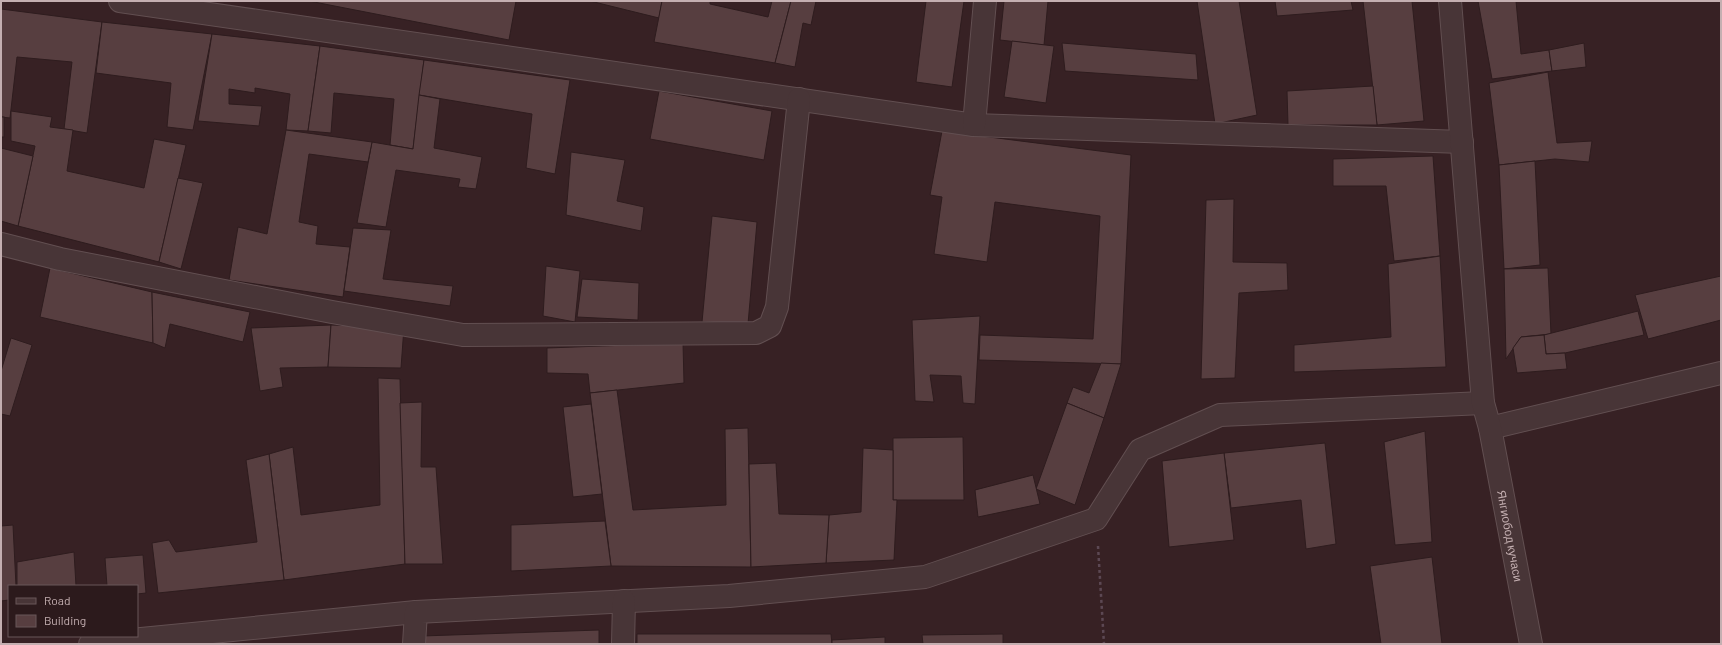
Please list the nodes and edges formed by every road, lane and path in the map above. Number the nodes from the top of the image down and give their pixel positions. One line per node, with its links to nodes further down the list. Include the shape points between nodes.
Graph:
1 (120, 1): 4 (street)
2 (985, 1): 5 (street)
3 (1450, 1): 6 (street, Янгиобод кучаси)
4 (799, 99): 5 (street); 7 (street, via 776,307 770,326 756,333 463,335 60,259)
5 (974, 125): 6 (street)
6 (1462, 142): 9 (street, Янгиобод кучаси)
7 (1, 244)
8 (1721, 373): 10 (street)
9 (1483, 403): 10 (street, Янгиобод кучаси); 11 (street, via 1220,415 1140,450)
10 (1490, 428): 18 (street, Янгиобод кучаси)
11 (1096, 519): 12 (street, via 925,577 728,596); 17 (path)
12 (624, 601): 13 (street); 16 (street)
13 (416, 612): 14 (street); 15 (street)
14 (90, 644)
15 (414, 644)
16 (623, 644)
17 (1104, 644)
18 (1531, 644)

